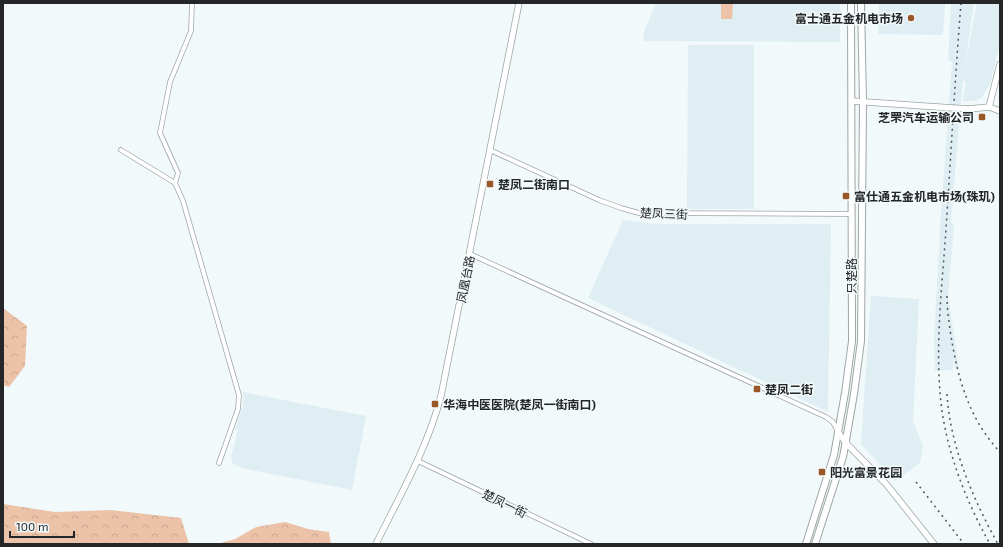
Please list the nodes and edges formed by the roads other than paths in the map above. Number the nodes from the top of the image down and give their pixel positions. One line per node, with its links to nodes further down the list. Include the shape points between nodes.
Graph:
1 (192, 3): 12 (street, via 190,30 170,82 160,133 178,173)
2 (519, 3): 11 (street, 凤凰台路)
3 (851, 3): 6 (main road, 只楚路)
4 (861, 3): 7 (main road, 只楚路)
5 (1000, 64): 8 (street)
6 (852, 101): 7 (street); 13 (main road, 只楚路)
7 (863, 102): 8 (street, bridge, via 969,109); 16 (main road, 只楚路, via 861,341)
8 (988, 107): 9 (street)
9 (1000, 111)
10 (121, 150): 12 (street)
11 (490, 150): 13 (street, 楚凤三街, via 599,200 640,213); 14 (street, 凤凰台路)
12 (175, 183): 18 (street, via 183,201 240,395 238,409)
13 (851, 214): 15 (main road, 只楚路, via 852,341)
14 (470, 254): 15 (street, via 826,417 833,422); 17 (street, 凤凰台路, via 442,396)
15 (838, 432): 16 (street); 21 (main road, 只楚路, via 834,455)
16 (846, 443): 22 (main road, 只楚路); 23 (street, via 887,485)
17 (418, 461): 19 (street, 凤凰台路); 20 (street, 楚凤一街)
18 (219, 463)
19 (376, 544)
20 (591, 544)
21 (806, 544)
22 (815, 544)
23 (934, 544)

